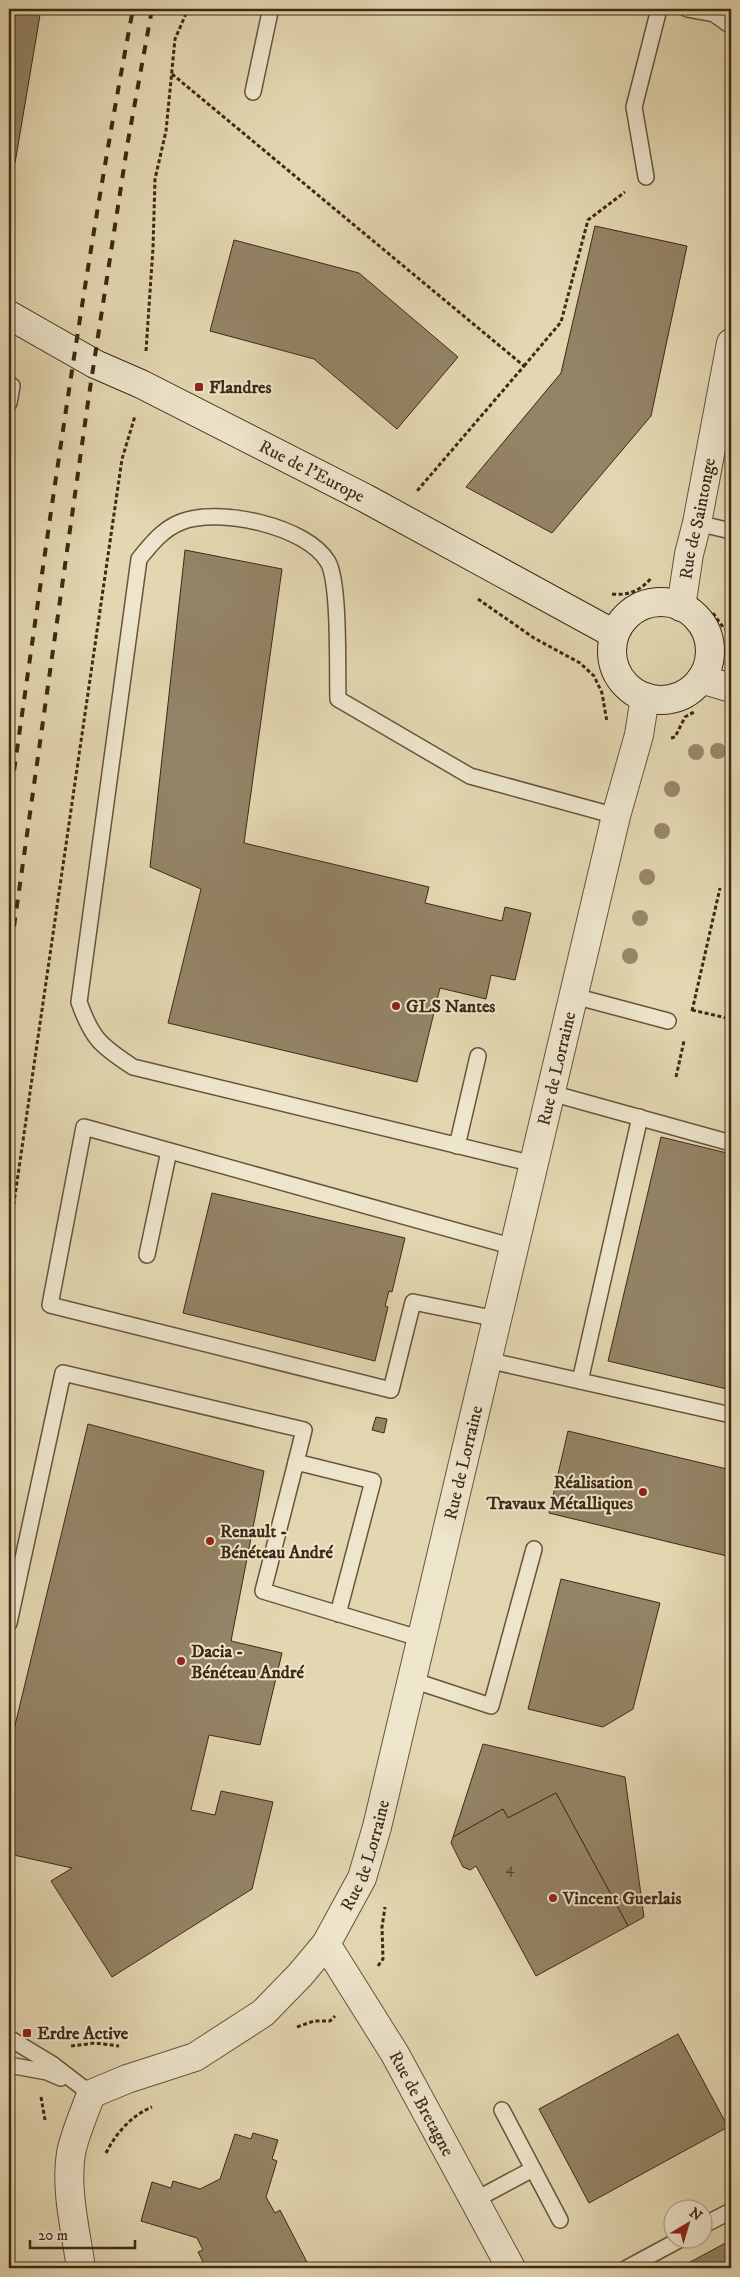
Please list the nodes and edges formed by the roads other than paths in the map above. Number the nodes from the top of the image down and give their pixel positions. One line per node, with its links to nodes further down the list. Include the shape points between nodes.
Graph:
1 (272, 9): 5 (lane)
2 (659, 9): 6 (lane, via 634,108)
3 (687, 9): 4 (lane, via 714,14)
4 (731, 26)
5 (253, 92)
6 (646, 177)
7 (9, 315): 16 (street, Rue de l'Europe, via 88,360 396,514)
8 (731, 343): 10 (street, Rue de Saintonge)
9 (9, 384): 11 (lane, via 12,386)
10 (725, 399): 12 (street, Rue de Saintonge)
11 (9, 403)
12 (697, 523): 13 (lane); 14 (street, Rue de Saintonge, via 688,554)
13 (731, 531)
14 (681, 607): 15 (street, via 697,618); 16 (street, via 668,602 636,608 623,619)
15 (706, 633): 17 (street); 18 (street, via 709,664)
16 (614, 634): 20 (street, via 614,664 620,678)
17 (731, 649)
18 (701, 679): 19 (street); 20 (street, via 676,697 660,700)
19 (731, 688)
20 (645, 697): 21 (street, Rue de Lorraine, via 639,735)
21 (616, 816): 22 (street, Rue de Lorraine); 28 (lane, via 470,776 338,699 335,588 328,563 311,544 266,523 213,517 182,522 155,539 139,559 79,1002 88,1027 104,1048 133,1067)
22 (574, 996): 23 (lane); 25 (street, Rue de Lorraine)
23 (668, 1022)
24 (478, 1056): 28 (lane)
25 (551, 1093): 26 (lane); 30 (street, Rue de Lorraine)
26 (640, 1118): 27 (lane); 35 (lane)
27 (731, 1143)
28 (457, 1146): 30 (lane)
29 (170, 1151): 31 (lane); 32 (lane); 33 (lane, via 84,1127 50,1305 392,1390 413,1302)
30 (534, 1164): 31 (street, Rue de Lorraine)
31 (514, 1247): 33 (street, Rue de Lorraine)
32 (147, 1255)
33 (497, 1319): 34 (street, Rue de Lorraine)
34 (487, 1360): 35 (lane); 41 (street, Rue de Lorraine)
35 (580, 1381): 36 (lane)
36 (731, 1416)
37 (296, 1462): 39 (lane, via 263,1591); 39 (lane, via 373,1482); 40 (lane, via 304,1430 63,1373)
38 (534, 1550): 42 (lane, via 490,1706)
39 (338, 1614): 41 (lane)
40 (9, 1623)
41 (422, 1639): 42 (street, Rue de Lorraine)
42 (412, 1680): 43 (street, Rue de Lorraine, via 362,1878)
43 (326, 1944): 46 (street, Rue de Lorraine, via 263,2013 195,2057); 49 (street, Rue de Bretagne, via 395,2054)
44 (9, 2038): 46 (lane, via 52,2064)
45 (9, 2065): 46 (lane, via 47,2072)
46 (91, 2094): 54 (street, via 71,2155 70,2192)
47 (502, 2110): 48 (lane)
48 (533, 2170): 49 (lane); 51 (lane)
49 (474, 2200): 55 (street, Rue de Bretagne)
50 (731, 2210): 52 (lane)
51 (560, 2220)
52 (712, 2220)
53 (662, 2249): 56 (lane)
54 (80, 2268)
55 (512, 2268)
56 (627, 2268)

